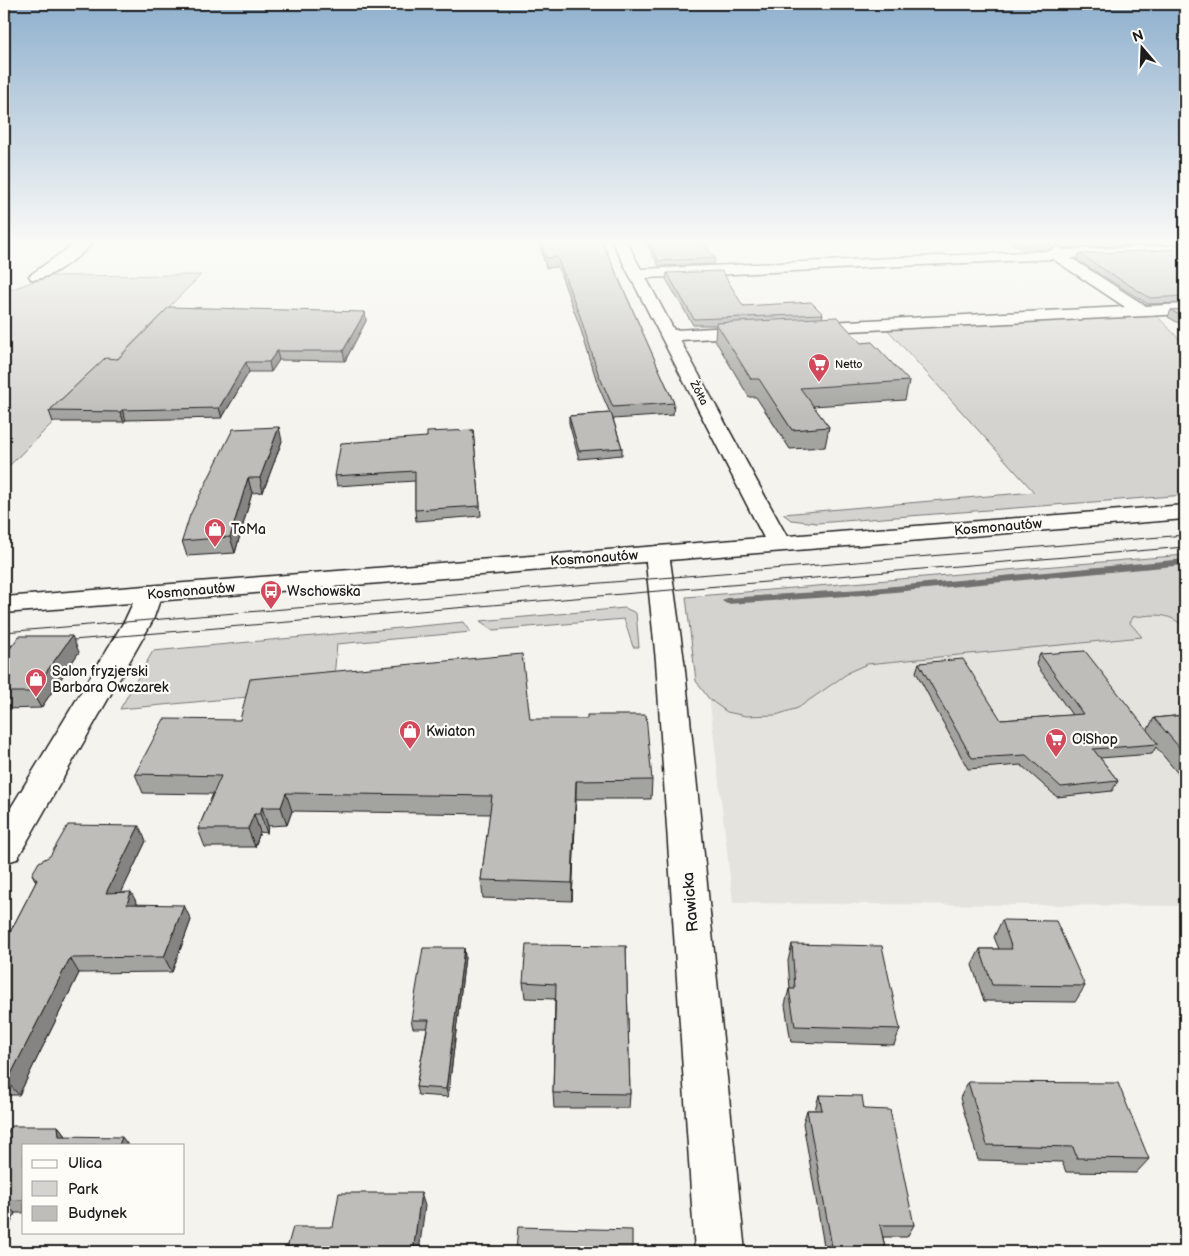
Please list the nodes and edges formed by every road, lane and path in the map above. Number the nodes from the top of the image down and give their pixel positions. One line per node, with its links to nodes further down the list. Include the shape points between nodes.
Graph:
1 (649, 300): 7 (street, Żółta)
2 (1125, 300): 4 (street)
3 (1185, 309): 4 (street)
4 (1142, 311): 5 (street)
5 (797, 329)
6 (767, 330): 7 (street)
7 (668, 336): 9 (street, Żółta)
8 (1185, 512): 9 (street, Kosmonautów)
9 (779, 544): 10 (street, Kosmonautów)
10 (657, 553): 11 (street, Kosmonautów); 14 (street, Rawicka, via 670,661)
11 (149, 594): 12 (street, Kosmonautów); 13 (street, via 139,620)
12 (4, 605)
13 (4, 849)
14 (720, 1252)

